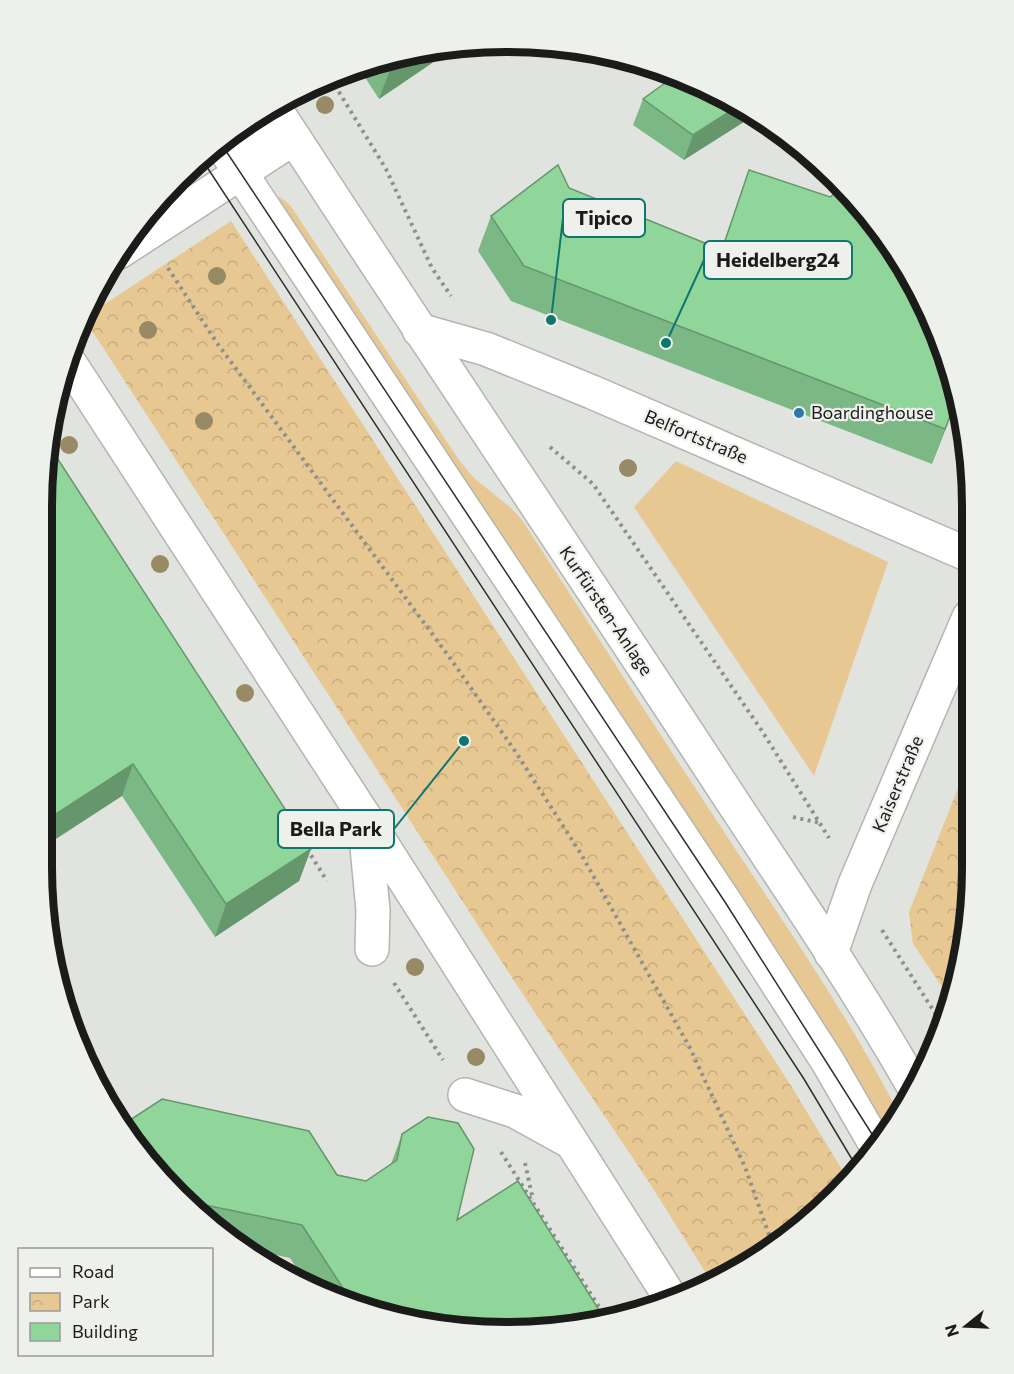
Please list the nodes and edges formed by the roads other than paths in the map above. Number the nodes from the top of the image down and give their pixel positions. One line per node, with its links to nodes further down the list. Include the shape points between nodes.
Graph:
1 (278, 114): 3 (main road, Kurfürsten-Anlage)
2 (247, 134): 3 (main road)
3 (294, 138): 5 (main road); 7 (main road, Kurfürsten-Anlage)
4 (225, 150): 5 (main road)
5 (239, 173): 6 (main road); 16 (main road, via 725,902)
6 (141, 238)
7 (419, 330): 9 (main road, Belfortstraße, via 486,349 592,392); 13 (main road, Kurfürsten-Anlage)
8 (74, 370): 11 (main road)
9 (962, 552)
10 (962, 633): 13 (main road, Kaiserstraße, via 855,884)
11 (364, 816): 12 (main road, via 373,910); 17 (main road)
12 (372, 949)
13 (831, 953): 14 (main road, Kurfürsten-Anlage)
14 (909, 1079)
15 (465, 1095): 17 (main road, via 514,1111)
16 (872, 1138)
17 (571, 1142): 18 (main road)
18 (667, 1292)

